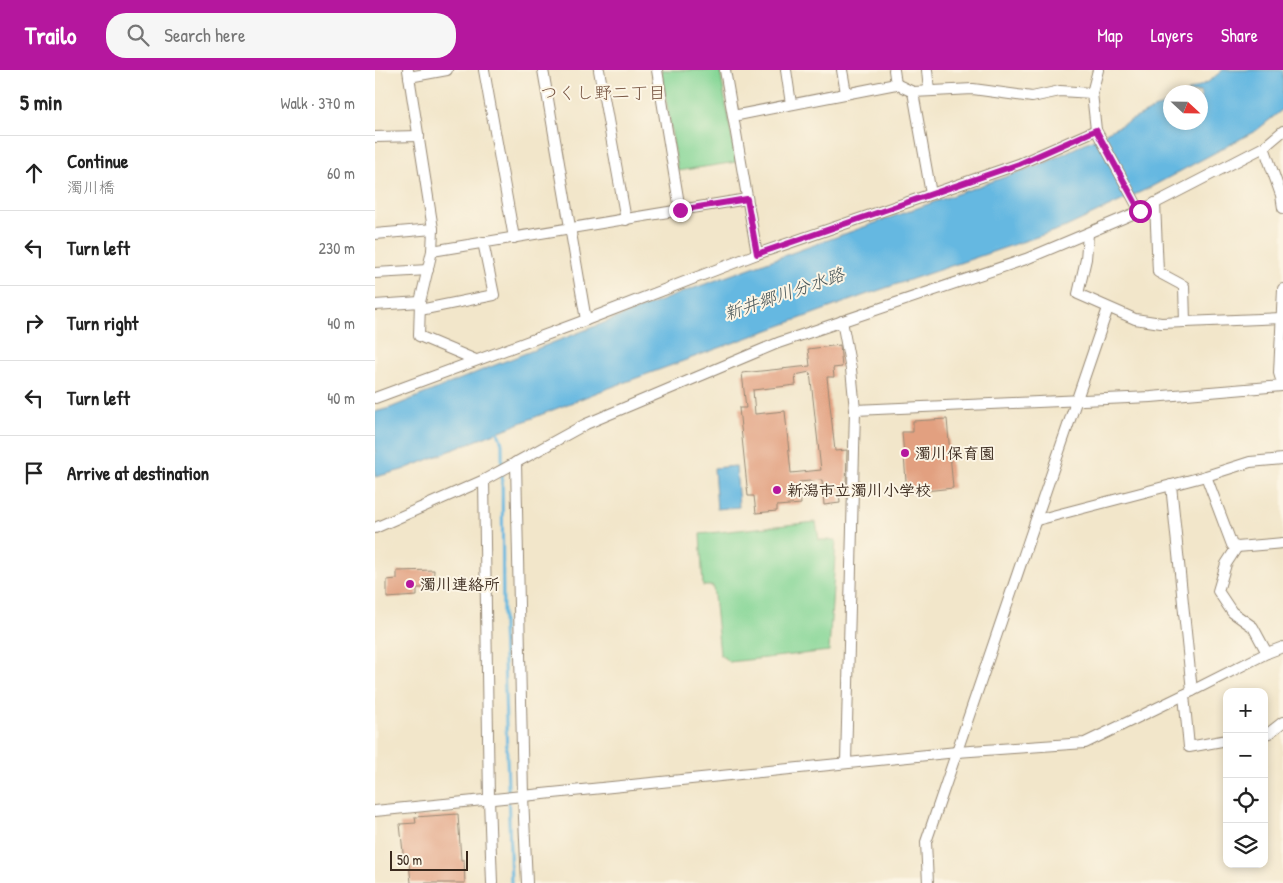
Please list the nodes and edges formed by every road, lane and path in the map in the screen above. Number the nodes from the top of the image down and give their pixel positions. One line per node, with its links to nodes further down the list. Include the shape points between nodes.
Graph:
1 (447, 70): 12 (street)
2 (484, 70): 36 (street)
3 (543, 70): 33 (street)
4 (599, 70): 31 (street)
5 (657, 70): 29 (street)
6 (725, 70): 19 (street)
7 (785, 70): 18 (street)
8 (842, 70): 16 (street)
9 (894, 70): 13 (street)
10 (927, 70): 14 (street)
11 (1097, 70): 17 (street)
12 (409, 73): 22 (street)
13 (896, 84): 15 (street); 16 (street)
14 (929, 91): 15 (street); 17 (street, via 973,88 1032,97 1059,91)
15 (913, 92): 25 (street)
16 (846, 93): 18 (street)
17 (1092, 93): 21 (street)
18 (791, 104): 19 (street)
19 (733, 116): 26 (street)
20 (1283, 131): 24 (street)
21 (1098, 133): 25 (street); 30 (street)
22 (419, 136): 23 (street); 32 (street)
23 (375, 137)
24 (1264, 146): 27 (street); 28 (street)
25 (931, 194): 39 (street)
26 (747, 199): 29 (street); 39 (street)
27 (1155, 204): 30 (street); 49 (street, via 1159,272 1184,286)
28 (1283, 208)
29 (680, 210): 31 (street)
30 (1140, 211): 35 (street)
31 (626, 220): 33 (street)
32 (433, 229): 34 (street); 38 (street)
33 (570, 229): 36 (street); 47 (street)
34 (375, 234)
35 (1088, 234): 45 (street, via 1086,259 1077,294); 48 (street, via 1026,259)
36 (514, 238): 37 (street)
37 (483, 242): 38 (street); 44 (street, via 494,295)
38 (433, 251): 40 (street)
39 (757, 254): 47 (street)
40 (427, 270): 41 (street); 44 (street)
41 (375, 272)
42 (1283, 289): 46 (street)
43 (375, 305): 44 (street)
44 (420, 306): 50 (street, via 419,336)
45 (1108, 308): 49 (street, via 1135,319 1161,324); 53 (street)
46 (1282, 315): 49 (street); 51 (street, via 1279,373)
47 (586, 320): 50 (street)
48 (842, 321): 54 (street); 56 (street, via 778,342 587,424)
49 (1185, 322)
50 (476, 360): 52 (street)
51 (1282, 386): 53 (street)
52 (375, 398)
53 (1078, 401): 54 (street); 60 (street)
54 (855, 410): 71 (street)
55 (1283, 459): 57 (street, via 1250,462)
56 (516, 462): 58 (street); 72 (street)
57 (1206, 476): 59 (street); 63 (street, via 1232,545)
58 (484, 480): 61 (street); 73 (street)
59 (1171, 485): 60 (street); 66 (street)
60 (1037, 520): 70 (street)
61 (375, 528)
62 (1283, 543): 63 (street)
63 (1237, 547): 65 (street, via 1226,564 1219,591 1232,612 1253,627)
64 (1283, 647): 65 (street)
65 (1267, 653): 66 (street)
66 (1188, 693): 69 (street, via 1189,747); 70 (street, via 1085,743)
67 (1283, 722): 68 (street)
68 (1268, 734)
69 (1223, 741)
70 (957, 752): 71 (street); 77 (street, via 926,842)
71 (846, 763): 72 (street)
72 (521, 797): 73 (street); 76 (street)
73 (493, 799): 74 (street); 75 (street)
74 (375, 811)
75 (493, 883)
76 (527, 883)
77 (928, 883)

